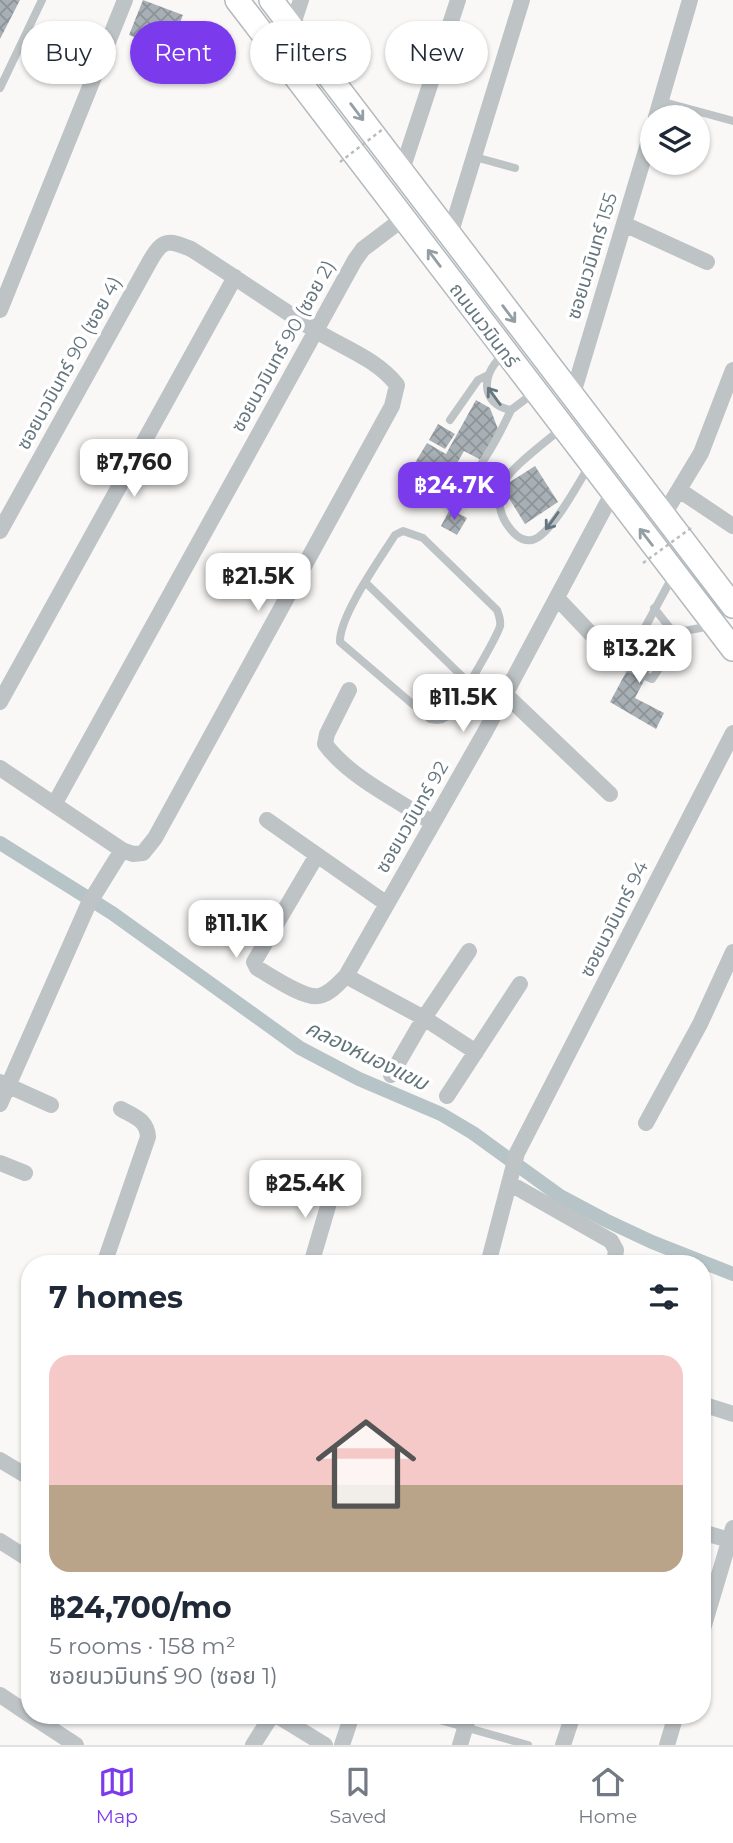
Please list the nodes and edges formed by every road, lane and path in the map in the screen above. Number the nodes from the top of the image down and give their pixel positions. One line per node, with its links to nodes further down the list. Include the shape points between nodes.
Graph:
1 (42, 0): 12 (lane)
2 (125, 0): 27 (street)
3 (237, 0): 22 (main road, ถนนนวมินทร์)
4 (271, 0): 9 (main road, ถนนนวมินทร์)
5 (302, 0): 10 (street)
6 (458, 0): 20 (street)
7 (522, 0): 17 (street)
8 (690, 0): 13 (street)
9 (287, 21)
10 (294, 21)
11 (336, 84): 20 (main road, ถนนนวมินทร์, one-way to 20)
12 (0, 88)
13 (659, 105)
14 (710, 117): 15 (lane)
15 (733, 121)
16 (383, 129): 18 (path, bridge)
17 (475, 157): 19 (lane); 24 (street)
18 (340, 162)
19 (515, 168)
20 (402, 170): 24 (main road, ถนนนวมินทร์)
21 (640, 170): 23 (street, ซอยนวมินทร์ 155)
22 (404, 218): 28 (street, ซอยนวมินทร์ 90 (ซอย 2), via 363,249); 29 (main road, ถนนนวมินทร์, one-way to 22)
23 (624, 224): 25 (street); 33 (street, ซอยนวมินทร์ 155)
24 (450, 235): 33 (main road, ถนนนวมินทร์, one-way to 33)
25 (707, 262)
26 (235, 277): 28 (street); 44 (street, ซอยนวมินทร์ 90 (ซอย 4), via 174,242 156,249); 58 (street)
27 (1, 306)
28 (315, 330): 62 (street, ซอยนวมินทร์ 90 (ซอย 2)); 65 (street, via 388,373 397,385 393,406 156,838 144,853)
29 (506, 354): 31 (lane); 32 (main road, ถนนนวมินทร์)
30 (733, 370): 38 (street, via 701,453)
31 (488, 375): 34 (lane, one-way to 31, via 490,396); 35 (lane, via 478,380)
32 (535, 392): 34 (lane); 36 (main road, ถนนนวมินทร์)
33 (572, 397): 41 (main road, ถนนนวมินทร์)
34 (511, 410): 40 (lane, via 480,468)
35 (450, 420)
36 (562, 428): 37 (main road, ถนนนวมินทร์); 37 (lane, one-way to 36, via 539,537 525,539 507,525 501,516 500,488 508,475)
37 (590, 464): 39 (main road, ถนนนวมินทร์)
38 (679, 490): 41 (street); 42 (street)
39 (612, 494): 46 (main road, ถนนนวมินทร์, one-way to 39); 48 (street, ซอยนวมินทร์ 92)
40 (449, 500)
41 (663, 516): 49 (main road, ถนนนวมินทร์)
42 (733, 526)
43 (691, 528): 45 (path, bridge)
44 (0, 531)
45 (643, 563)
46 (674, 574): 50 (lane); 51 (main road, ถนนนวมินทร์)
47 (366, 583): 55 (lane); 55 (lane, via 340,634 340,642 349,652 430,719 449,715); 55 (lane, via 395,535 402,531 423,538 499,615 498,630)
48 (556, 598): 52 (street); 57 (street, ซอยนวมินทร์ 92)
49 (733, 606)
50 (654, 608): 53 (lane); 53 (lane, via 624,663 626,668 652,679)
51 (714, 625): 53 (lane, via 684,631); 54 (main road, ถนนนวมินทร์)
52 (592, 635)
53 (678, 638)
54 (733, 649)
55 (469, 682): 57 (lane)
56 (349, 690): 64 (street, via 325,744 363,778)
57 (503, 699): 61 (street); 64 (street, ซอยนวมินทร์ 92)
58 (0, 702)
59 (733, 733): 83 (street, ซอยนวมินทร์ 94, via 531,1124)
60 (0, 768): 62 (street)
61 (610, 794)
62 (55, 803): 65 (street)
63 (267, 820): 66 (street)
64 (433, 823): 67 (street, ซอยนวมินทร์ 92)
65 (122, 850): 75 (street, via 92,898)
66 (317, 855): 67 (street); 70 (street, ซอยนวมินทร์ 92, via 254,962 257,968 309,996 334,989)
67 (387, 904): 70 (street, ซอยนวมินทร์ 92)
68 (469, 951): 72 (street)
69 (733, 952): 80 (street)
70 (346, 976): 72 (street)
71 (520, 984): 73 (street)
72 (424, 1018): 73 (street); 74 (street)
73 (476, 1052): 76 (street)
74 (391, 1074)
75 (4, 1084): 77 (street); 78 (street)
76 (447, 1096)
77 (0, 1104)
78 (51, 1105)
79 (121, 1109): 85 (street, via 142,1120 148,1137)
80 (646, 1123)
81 (0, 1163): 82 (street)
82 (26, 1173)
83 (510, 1180): 87 (street, ซอยนวมินทร์ 94); 88 (street, via 611,1241)
84 (334, 1186): 86 (street)
85 (107, 1255)
86 (314, 1255)
87 (490, 1255)
88 (615, 1255)
89 (711, 1407): 90 (street)
90 (733, 1414)
91 (0, 1460): 92 (street)
92 (21, 1472)
93 (711, 1533): 94 (street)
94 (731, 1534): 97 (street)
95 (0, 1541): 96 (street)
96 (21, 1554)
97 (711, 1602)
98 (0, 1696): 99 (street)
99 (21, 1709)
100 (44, 1724): 108 (street)
101 (268, 1724): 109 (street)
102 (289, 1724): 110 (street)
103 (349, 1724): 111 (street)
104 (466, 1724): 112 (street)
105 (472, 1724): 113 (lane)
106 (570, 1724): 114 (street)
107 (673, 1724): 115 (street)
108 (76, 1745)
109 (253, 1745)
110 (325, 1745)
111 (342, 1745)
112 (460, 1745)
113 (528, 1745)
114 (563, 1745)
115 (667, 1745)

